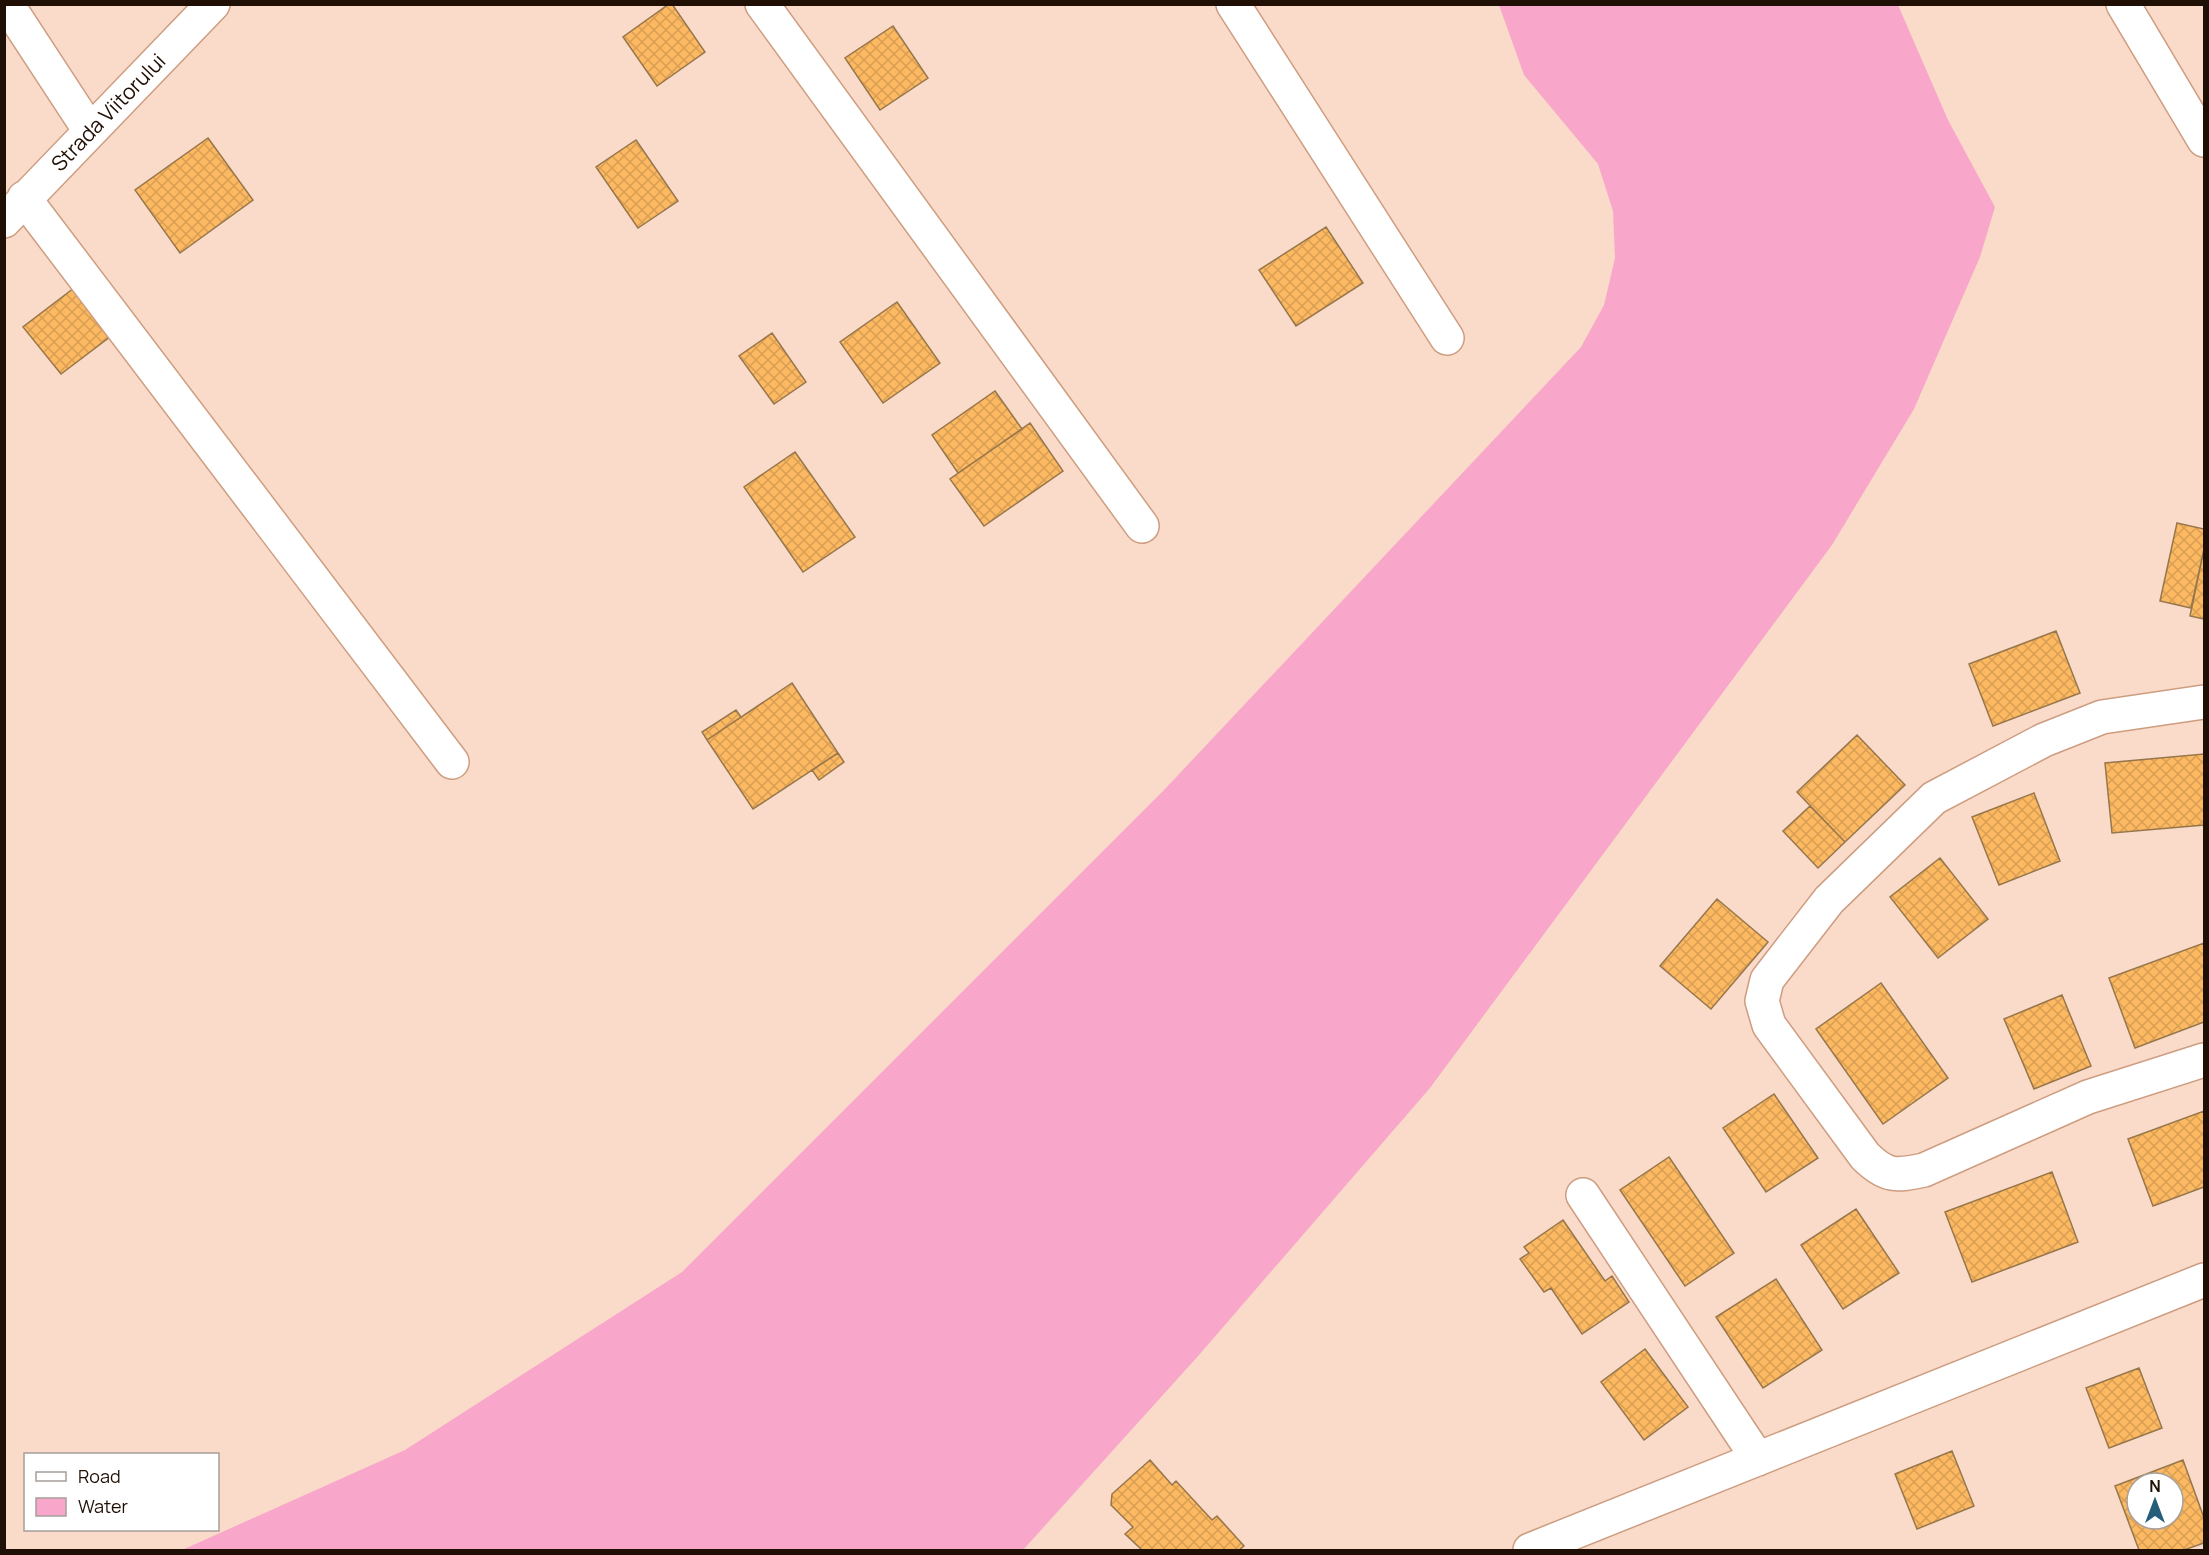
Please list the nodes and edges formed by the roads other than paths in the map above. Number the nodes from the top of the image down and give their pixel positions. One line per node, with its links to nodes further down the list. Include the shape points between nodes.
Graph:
1 (7, 4): 6 (street)
2 (213, 4): 6 (street, Strada Viitorului)
3 (762, 4): 10 (street)
4 (1233, 4): 9 (street)
5 (2122, 4): 7 (street)
6 (90, 131): 8 (street, Strada Viitorului)
7 (2205, 140)
8 (14, 209): 12 (street)
9 (1447, 338)
10 (1142, 526)
11 (2205, 702): 13 (street, via 2102,717 2044,740 1934,798 1829,900 1767,980 1762,1000 1768,1025 1865,1156 1889,1174 1924,1170 2088,1097)
12 (452, 762)
13 (2205, 1060)
14 (1583, 1195): 16 (street)
15 (2205, 1280): 16 (street)
16 (1758, 1459): 17 (street)
17 (1530, 1551)

